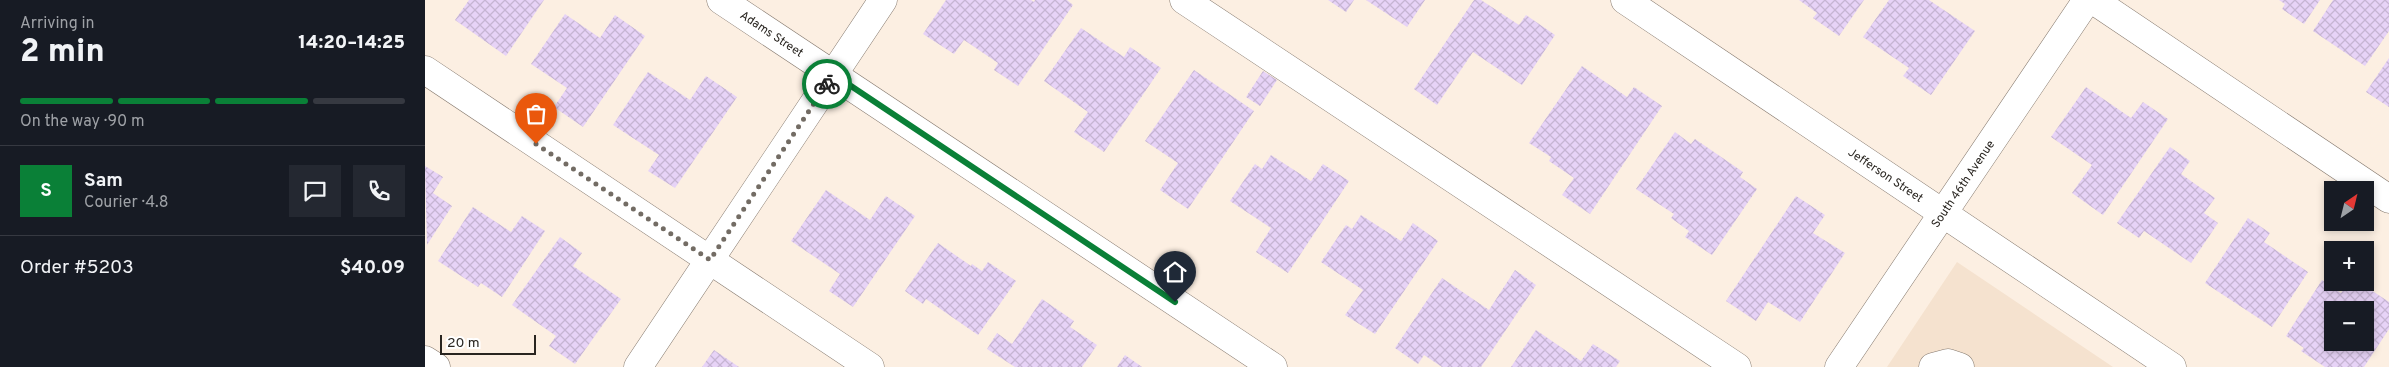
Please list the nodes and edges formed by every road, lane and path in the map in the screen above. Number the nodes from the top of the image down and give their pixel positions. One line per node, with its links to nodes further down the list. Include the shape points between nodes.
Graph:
1 (721, 0): 8 (street, Adams Street)
2 (883, 0): 8 (street)
3 (1184, 0): 17 (street)
4 (1625, 0): 10 (street, Jefferson Street)
5 (2087, 0): 10 (street, South 46th Avenue)
6 (2093, 0): 9 (street)
7 (425, 70): 11 (street)
8 (833, 74): 11 (street); 16 (street, Adams Street)
9 (2389, 200)
10 (1943, 214): 18 (street, South 46th Avenue); 21 (street, Jefferson Street)
11 (710, 260): 14 (street); 15 (street)
12 (425, 360): 13 (street)
13 (436, 367)
14 (638, 367)
15 (870, 367)
16 (1273, 367)
17 (1737, 367)
18 (1839, 367)
19 (1933, 367): 20 (street, via 1948,363)
20 (1960, 367)
21 (2171, 367)

